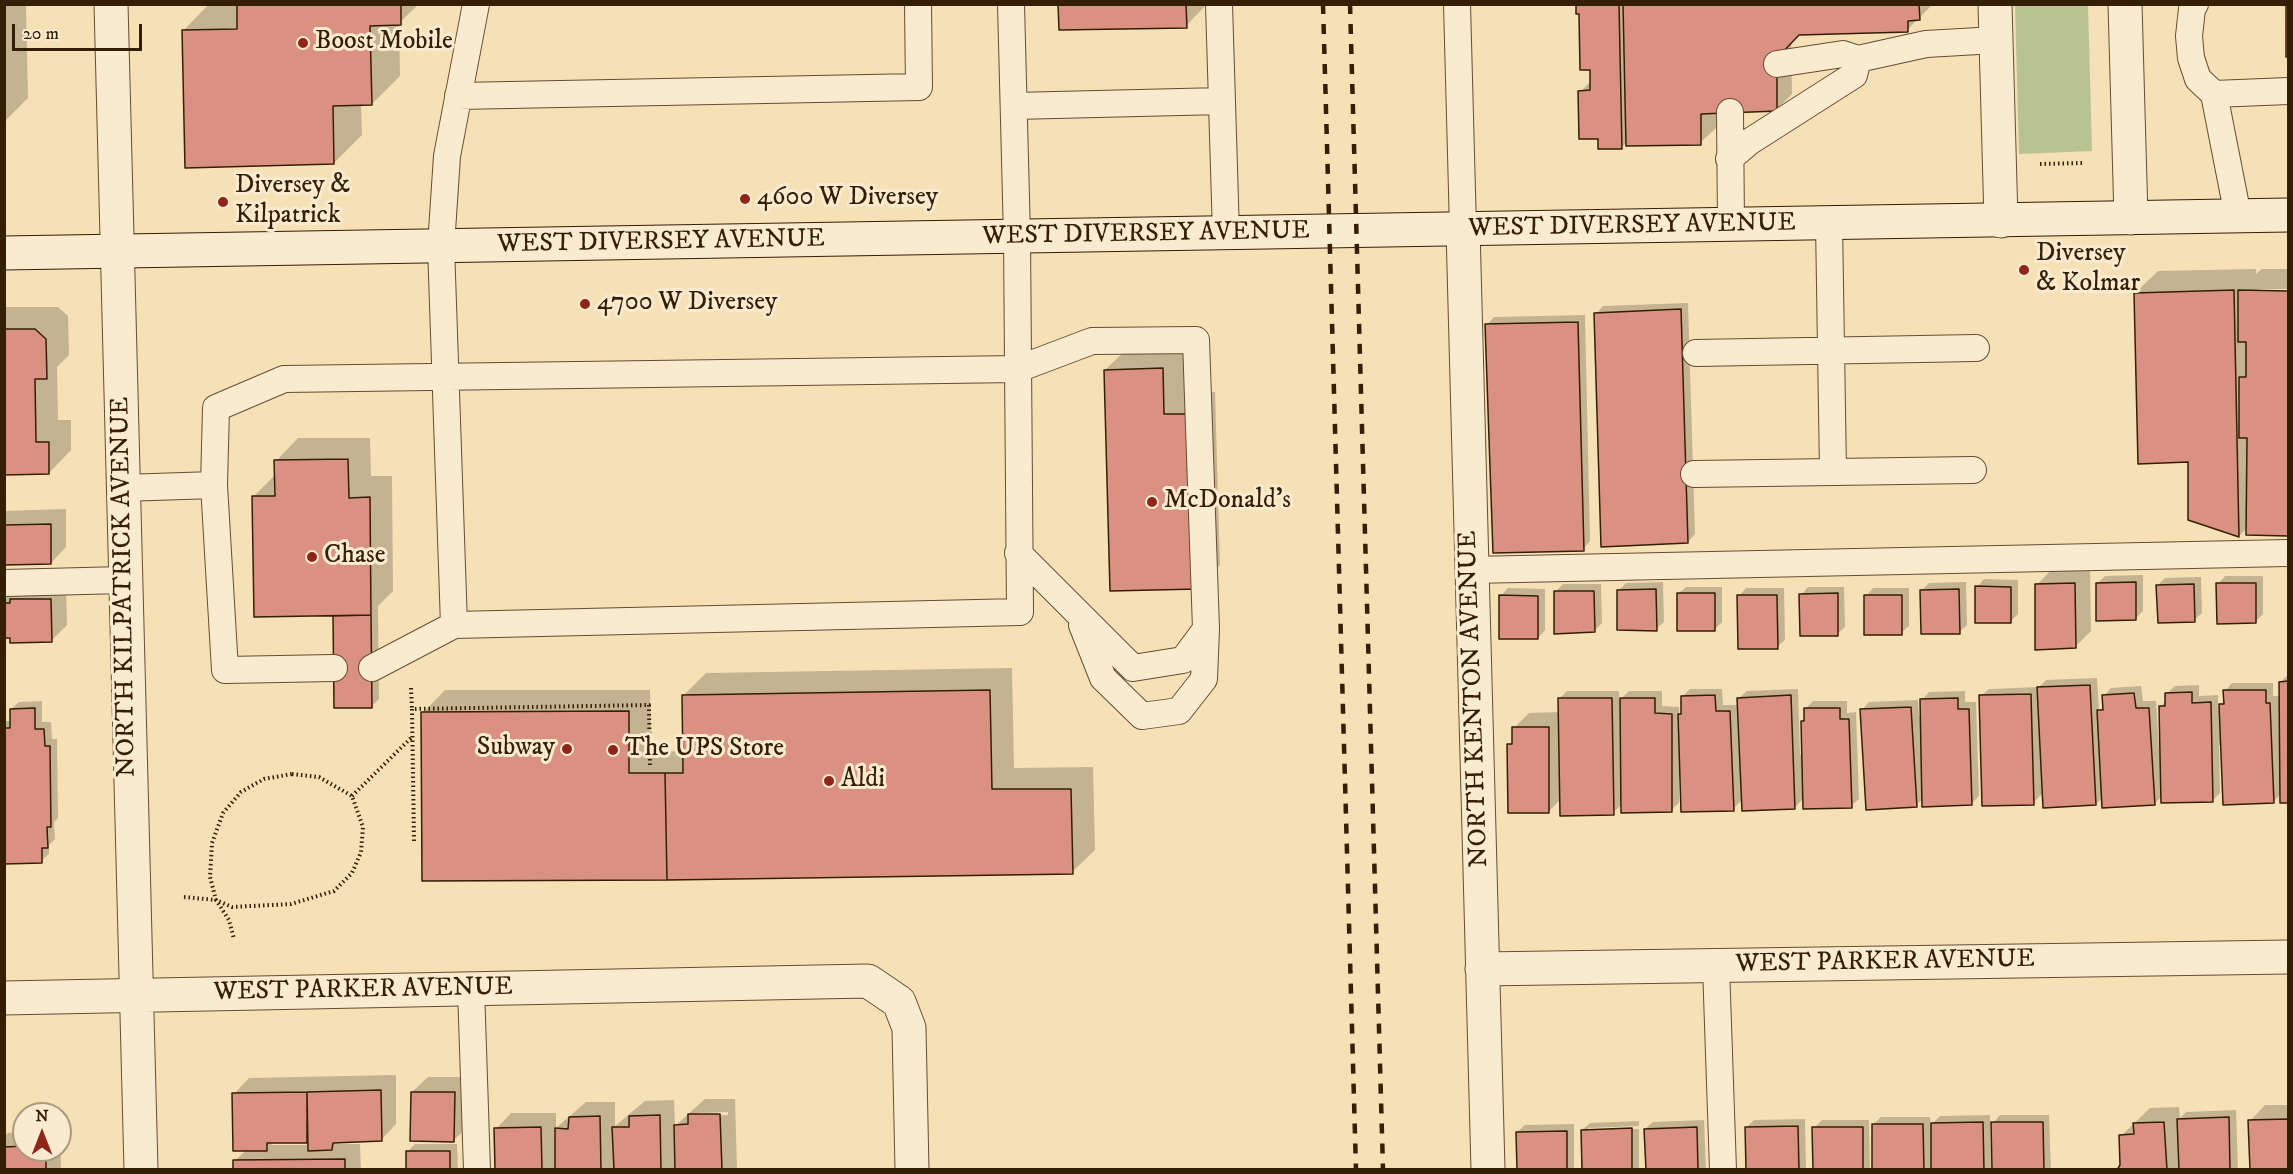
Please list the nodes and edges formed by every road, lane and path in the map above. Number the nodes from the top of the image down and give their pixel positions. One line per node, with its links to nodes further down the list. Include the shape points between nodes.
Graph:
1 (111, 4): 32 (street, NORTH KILPATRICK AVENUE)
2 (476, 4): 15 (lane)
3 (918, 4): 15 (lane, via 920,87)
4 (1011, 4): 17 (lane)
5 (1219, 4): 16 (lane)
6 (1457, 4): 28 (lane)
7 (1995, 4): 10 (street)
8 (2124, 4): 24 (street)
9 (2195, 4): 14 (lane, via 2189,36 2191,58 2198,79)
10 (1996, 40): 11 (lane, via 1926,44); 25 (street)
11 (1858, 59): 12 (lane, via 1844,54); 19 (lane, via 1854,75)
12 (1777, 64)
13 (2289, 91): 14 (lane)
14 (2214, 94): 23 (lane)
15 (458, 96): 31 (lane, via 447,156)
16 (1222, 101): 17 (lane); 29 (lane)
17 (1014, 106): 30 (lane)
18 (1730, 112): 19 (lane)
19 (1729, 159): 27 (lane)
20 (2082, 163): 21 (path)
21 (2036, 164)
22 (2289, 215): 23 (street, WEST DIVERSEY AVENUE)
23 (2238, 216): 24 (street, WEST DIVERSEY AVENUE)
24 (2131, 218): 25 (street, WEST DIVERSEY AVENUE)
25 (2001, 220): 26 (street, WEST DIVERSEY AVENUE)
26 (1829, 224): 27 (street, WEST DIVERSEY AVENUE); 35 (lane)
27 (1731, 225): 28 (street, WEST DIVERSEY AVENUE)
28 (1463, 229): 29 (street, WEST DIVERSEY AVENUE); 46 (street, NORTH KENTON AVENUE)
29 (1226, 234): 30 (street, WEST DIVERSEY AVENUE)
30 (1017, 237): 31 (street, WEST DIVERSEY AVENUE); 37 (lane)
31 (441, 246): 32 (street, WEST DIVERSEY AVENUE); 38 (lane)
32 (119, 252): 33 (street, WEST DIVERSEY AVENUE); 43 (street, NORTH KILPATRICK AVENUE)
33 (4, 253)
34 (1976, 348): 35 (lane)
35 (1832, 351): 36 (lane); 40 (lane)
36 (1696, 353)
37 (1018, 369): 38 (lane); 44 (lane); 51 (lane, via 1092,341 1196,340)
38 (445, 377): 42 (lane, via 284,379 216,408); 50 (lane)
39 (1974, 470): 40 (lane)
40 (1833, 472): 41 (lane)
41 (1694, 474)
42 (214, 485): 43 (lane); 52 (lane, via 225,670)
43 (123, 488): 47 (street, NORTH KILPATRICK AVENUE)
44 (1018, 553): 49 (lane); 50 (lane, via 1020,612)
45 (2289, 553): 46 (lane)
46 (1472, 570): 63 (street, NORTH KENTON AVENUE)
47 (124, 580): 48 (lane); 65 (street, NORTH KILPATRICK AVENUE)
48 (4, 583)
49 (1077, 613): 51 (lane, via 1133,669 1183,660); 51 (lane, via 1103,678 1142,716 1179,711 1204,679)
50 (454, 625): 53 (lane)
51 (1206, 629)
52 (334, 669)
53 (372, 669)
54 (411, 738): 55 (path, via 411,709 649,705); 56 (path); 57 (path)
55 (650, 767)
56 (352, 796): 59 (path, via 363,826 361,852 352,873 334,891 291,904 232,907); 59 (path, via 319,777 292,774 264,779 241,792 223,813 212,843 210,877)
57 (414, 841)
58 (184, 897): 59 (path)
59 (216, 900): 60 (path, via 229,920)
60 (234, 939)
61 (2289, 957): 62 (street, WEST PARKER AVENUE)
62 (1716, 966): 63 (street, WEST PARKER AVENUE); 71 (lane)
63 (1482, 969): 70 (street, NORTH KENTON AVENUE)
64 (471, 988): 65 (street, WEST PARKER AVENUE); 68 (lane); 69 (street, WEST PARKER AVENUE, via 868,981 899,1002 909,1028)
65 (136, 996): 66 (street, WEST PARKER AVENUE); 67 (street, NORTH KILPATRICK AVENUE)
66 (4, 998)
67 (141, 1170)
68 (477, 1170)
69 (912, 1170)
70 (1488, 1170)
71 (1723, 1170)

